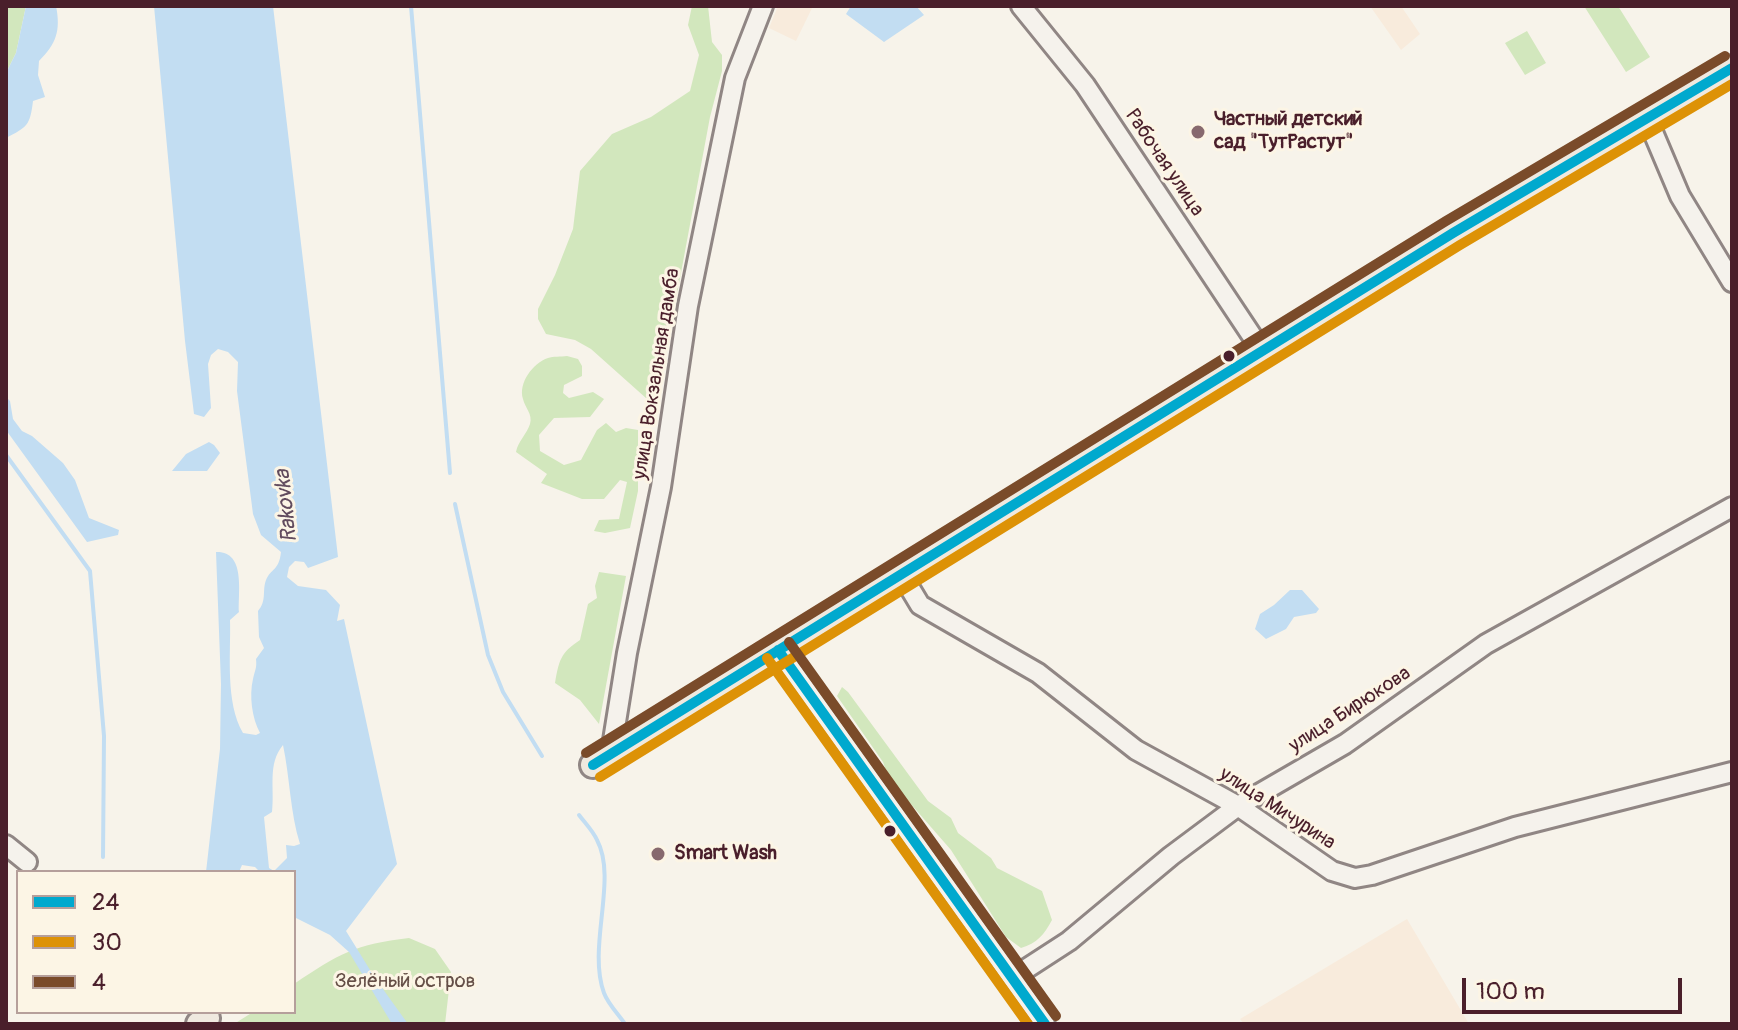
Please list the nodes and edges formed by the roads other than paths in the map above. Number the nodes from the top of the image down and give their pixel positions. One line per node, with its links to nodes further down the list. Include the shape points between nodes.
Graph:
1 (763, 6): 10 (street, улица Вокзальная дамба, via 727,114 688,306 661,487)
2 (1021, 6): 6 (street, Рабочая улица, via 1085,85)
3 (1732, 68): 4 (main road)
4 (1647, 118): 5 (street, via 1680,196); 6 (main road)
5 (1732, 282)
6 (1262, 351): 8 (main road)
7 (1732, 507): 12 (street, улица Бирюкова, via 1486,644 1345,744)
8 (902, 575): 9 (main road); 12 (street, улица Мичурина, via 920,605 1038,673 1136,750)
9 (778, 650): 10 (main road); 15 (street)
10 (602, 759)
11 (1732, 772): 12 (street, улица Мичурина, via 1515,827 1355,878 1309,858)
12 (1238, 806): 15 (street, улица Бирюкова, via 1069,941)
13 (6, 845): 14 (street)
14 (27, 862)
15 (1012, 978): 16 (street)
16 (1045, 1024)

